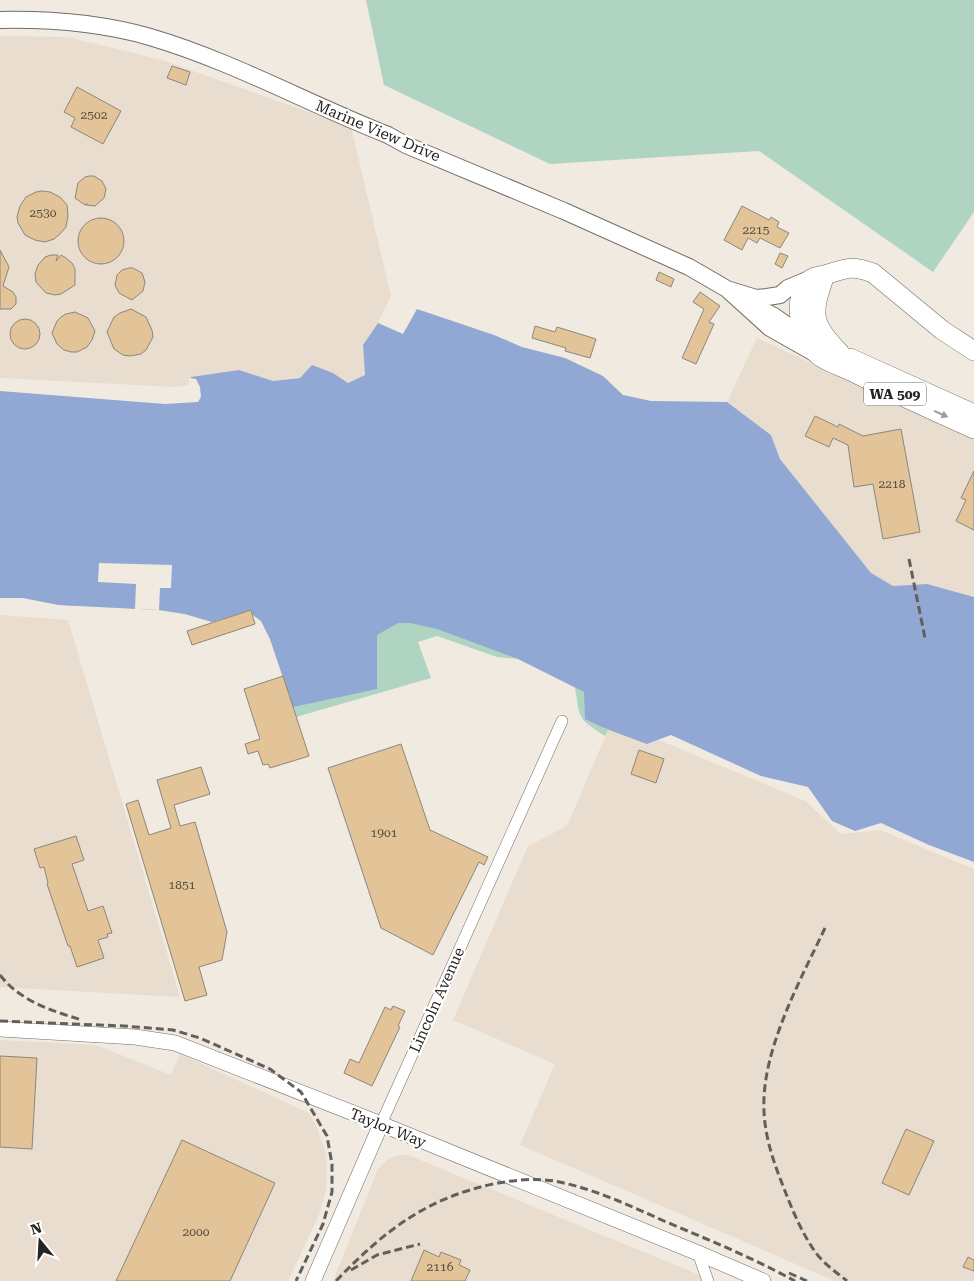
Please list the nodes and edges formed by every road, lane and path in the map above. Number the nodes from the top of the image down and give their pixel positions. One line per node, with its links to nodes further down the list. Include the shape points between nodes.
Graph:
1 (0, 20): 3 (main road, Marine View Drive / WA 509, via 36,19 114,28 214,60 689,267)
2 (819, 281): 3 (main road, via 788,288 780,295 767,298); 4 (main road, via 806,285); 7 (main road, via 840,269 873,273 942,330); 8 (main road, via 816,310 819,328)
3 (732, 295): 5 (main road, Marine View Drive / WA 509); 9 (main road, Marine View Drive / WA 509, via 770,328)
4 (799, 307): 5 (main road); 6 (main road)
5 (774, 316): 6 (main road, Marine View Drive / WA 509)
6 (807, 338): 8 (main road, Marine View Drive / WA 509); 9 (main road)
7 (974, 351)
8 (840, 353): 10 (main road, Marine View Drive / WA 509)
9 (818, 355): 11 (main road, Marine View Drive / WA 509, one-way to 11)
10 (974, 414)
11 (974, 429)
12 (562, 721): 14 (street, Lincoln Avenue)
13 (0, 1029): 14 (street, Taylor Way, via 135,1037 175,1043)
14 (381, 1124): 15 (street, Taylor Way); 16 (street, Lincoln Avenue)
15 (698, 1253): 17 (street); 18 (street, Taylor Way)
16 (313, 1281)
17 (708, 1281)
18 (763, 1281)

